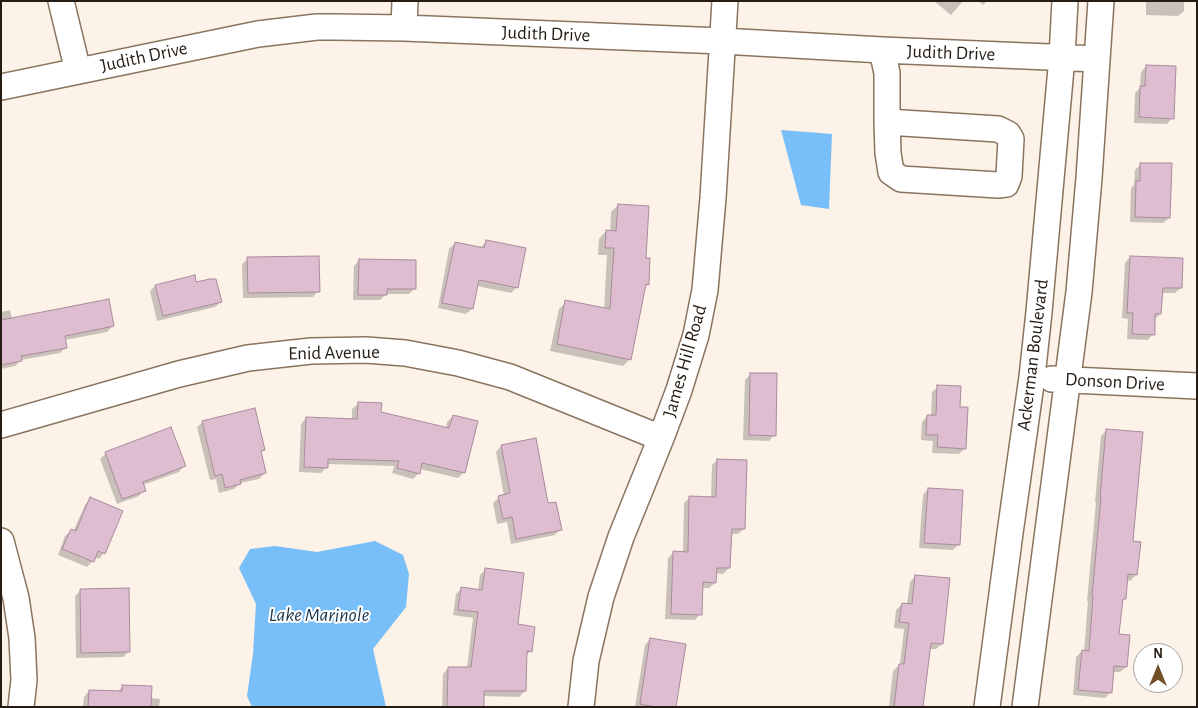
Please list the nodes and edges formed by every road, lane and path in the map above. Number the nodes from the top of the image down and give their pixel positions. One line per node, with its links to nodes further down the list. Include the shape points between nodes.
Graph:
1 (62, 1): 11 (street)
2 (405, 1): 6 (street)
3 (725, 1): 7 (street, James Hill Road)
4 (1065, 1): 9 (street, Ackerman Boulevard)
5 (1101, 1): 10 (street, Ackerman Boulevard)
6 (404, 28): 7 (street, Judith Drive); 11 (street, Judith Drive, via 326,27 258,34)
7 (722, 41): 8 (street, Judith Drive); 18 (street, James Hill Road, via 705,290 696,335)
8 (882, 50): 9 (street, Judith Drive); 13 (street, via 887,73)
9 (1062, 57): 10 (street, Judith Drive); 14 (street, Ackerman Boulevard)
10 (1097, 59): 15 (street, Ackerman Boulevard, via 1079,292)
11 (78, 71): 12 (street, Judith Drive)
12 (1, 87)
13 (887, 122): 13 (street, via 892,172 901,179 1006,184 1011,139 1003,131)
14 (1032, 377): 15 (street, Donson Drive); 22 (street, Ackerman Boulevard)
15 (1068, 380): 16 (street, Donson Drive); 23 (street, Ackerman Boulevard)
16 (1197, 386)
17 (1, 425): 18 (street, Enid Avenue, via 179,374 248,358 311,351 366,350 405,353 510,377)
18 (661, 438): 21 (street, James Hill Road, via 621,537 602,597 586,661)
19 (1, 541): 20 (street, via 16,598 22,638 24,680)
20 (21, 707)
21 (581, 707)
22 (987, 707)
23 (1025, 707)

